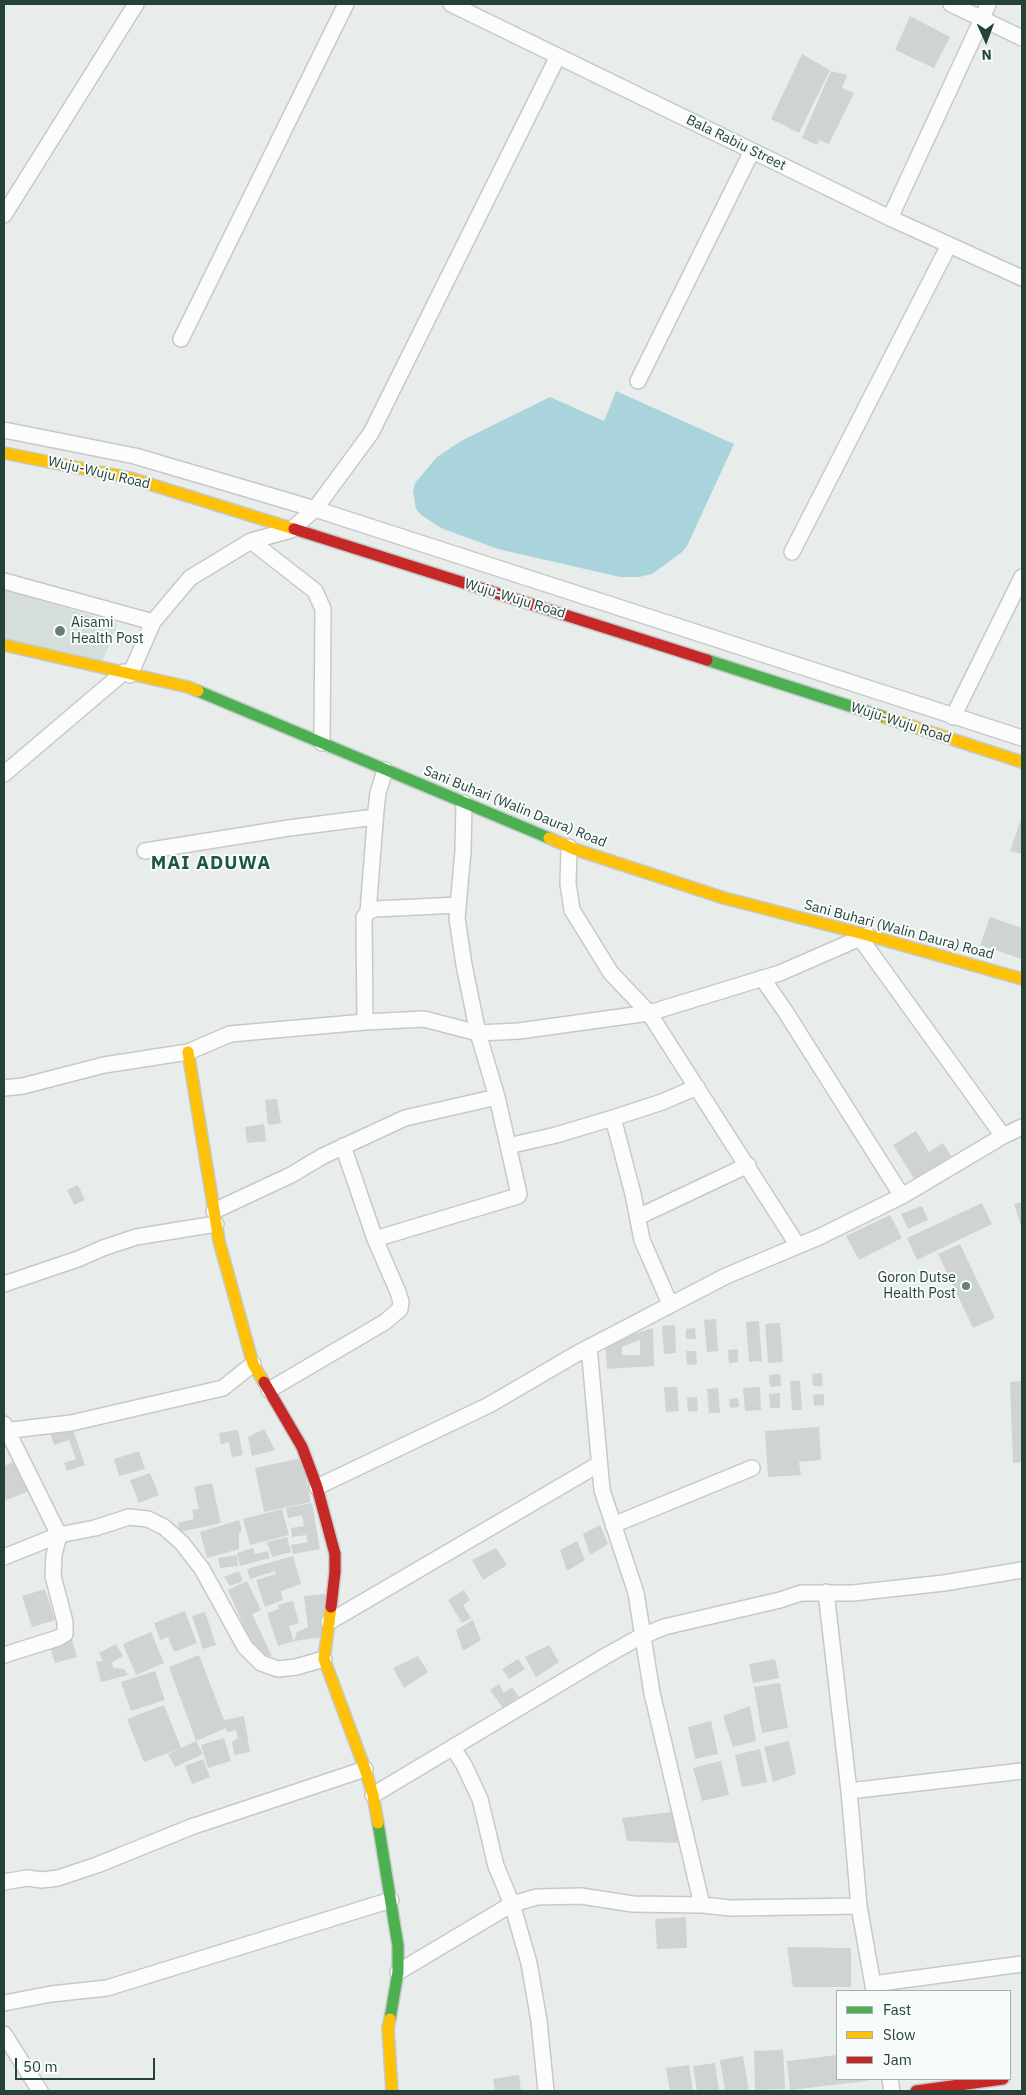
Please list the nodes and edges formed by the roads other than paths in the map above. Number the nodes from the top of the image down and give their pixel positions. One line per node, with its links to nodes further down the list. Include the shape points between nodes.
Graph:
1 (136, 4): 10 (street)
2 (346, 4): 14 (street)
3 (451, 4): 8 (street, Bala Rabiu Street)
4 (951, 4): 6 (street)
5 (988, 4): 6 (street)
6 (982, 19): 7 (street); 11 (street)
7 (1022, 38)
8 (558, 56): 9 (street, Bala Rabiu Street); 18 (street, via 371,434)
9 (752, 151): 11 (street, Bala Rabiu Street); 15 (street)
10 (4, 215)
11 (890, 218): 12 (street, Bala Rabiu Street)
12 (949, 245): 13 (street, Bala Rabiu Street); 21 (street)
13 (1022, 278)
14 (181, 339)
15 (638, 381)
16 (4, 430): 18 (street, Wuju-Wuju Road, via 135,456)
17 (4, 453): 19 (street, Wuju-Wuju Road, via 130,478)
18 (315, 509): 19 (street); 27 (street, Wuju-Wuju Road)
19 (290, 530): 20 (street); 30 (street, Wuju-Wuju Road, via 587,621)
20 (251, 541): 24 (street, via 190,578); 29 (street, via 315,591 323,609)
21 (792, 552)
22 (1022, 577): 27 (street)
23 (4, 581): 24 (street)
24 (153, 622): 26 (street)
25 (4, 645): 26 (street, Sani Buhari (Walin Daura) Road)
26 (127, 673): 29 (street, Sani Buhari (Walin Daura) Road, via 188,687); 32 (street)
27 (953, 717): 28 (street, Wuju-Wuju Road)
28 (1022, 738)
29 (322, 743): 31 (street, Sani Buhari (Walin Daura) Road)
30 (1022, 762)
31 (385, 770): 33 (street, Sani Buhari (Walin Daura) Road); 34 (street)
32 (5, 773)
33 (464, 803): 35 (street, Sani Buhari (Walin Daura) Road); 37 (street)
34 (375, 817): 36 (street); 38 (street)
35 (569, 847): 39 (street, Sani Buhari (Walin Daura) Road, via 724,898); 42 (street, via 568,884 572,910 611,973)
36 (145, 851)
37 (458, 905): 38 (street); 44 (street, via 464,965)
38 (368, 912): 43 (street, via 364,917)
39 (864, 937): 40 (street); 41 (street, Sani Buhari (Walin Daura) Road); 51 (street)
40 (762, 978): 42 (street); 55 (street)
41 (1022, 979)
42 (649, 1013): 44 (street, via 519,1032); 46 (street)
43 (365, 1022): 44 (street, via 424,1019); 45 (street, via 230,1034)
44 (478, 1033): 48 (street)
45 (188, 1052): 47 (street, via 104,1065); 57 (street)
46 (697, 1087): 49 (street); 54 (street)
47 (4, 1088)
48 (497, 1097): 52 (street, via 405,1118); 53 (street)
49 (613, 1118): 53 (street); 56 (street)
50 (1022, 1127): 51 (street)
51 (1003, 1136): 55 (street)
52 (344, 1146): 57 (street); 58 (street)
53 (508, 1146): 58 (street, via 519,1186 518,1196)
54 (748, 1165): 56 (street); 59 (street)
55 (902, 1196): 59 (street)
56 (638, 1217): 61 (street, via 642,1240)
57 (215, 1218): 60 (street, via 136,1237); 63 (street)
58 (375, 1239): 64 (street, via 398,1292 400,1310)
59 (798, 1246): 61 (street)
60 (4, 1284)
61 (670, 1304): 62 (street)
62 (589, 1348): 66 (street); 68 (street, via 488,1405)
63 (254, 1364): 64 (street); 65 (street, via 223,1388 71,1422)
64 (269, 1390): 68 (street, via 302,1447)
65 (5, 1429): 70 (street)
66 (599, 1464): 69 (street, via 602,1490); 74 (street)
67 (752, 1468): 69 (street)
68 (317, 1487): 74 (street, via 335,1554 336,1572)
69 (613, 1525): 75 (street, via 636,1593)
70 (59, 1535): 71 (street); 76 (street, via 54,1555 54,1576 65,1634); 77 (street, via 129,1518 148,1519 164,1527 182,1543 202,1569 245,1647 261,1663 278,1669)
71 (4, 1557)
72 (1022, 1570): 73 (street, via 944,1583 852,1593)
73 (826, 1592): 75 (street, via 801,1593 664,1627); 81 (street)
74 (329, 1622): 77 (street)
75 (643, 1637): 78 (street); 86 (street, via 652,1694)
76 (4, 1655)
77 (324, 1659): 79 (street)
78 (453, 1748): 82 (street); 85 (street, via 480,1799 496,1866)
79 (365, 1770): 82 (street); 83 (street, via 191,1827 58,1878)
80 (1022, 1771): 81 (street)
81 (849, 1791): 87 (street)
82 (372, 1795): 84 (street)
83 (4, 1882)
84 (391, 1900): 89 (street, via 398,1946); 91 (street, via 107,1988)
85 (512, 1904): 86 (street, via 537,1897 581,1896 633,1904); 89 (street); 96 (street, via 529,1963)
86 (702, 1906): 87 (street)
87 (859, 1906): 90 (street)
88 (1022, 1964): 90 (street)
89 (398, 1972): 95 (street, via 388,2028)
90 (873, 1988)
91 (4, 2003)
92 (4, 2034): 94 (street)
93 (996, 2080): 97 (street)
94 (40, 2091)
95 (392, 2091)
96 (546, 2091)
97 (916, 2091)

